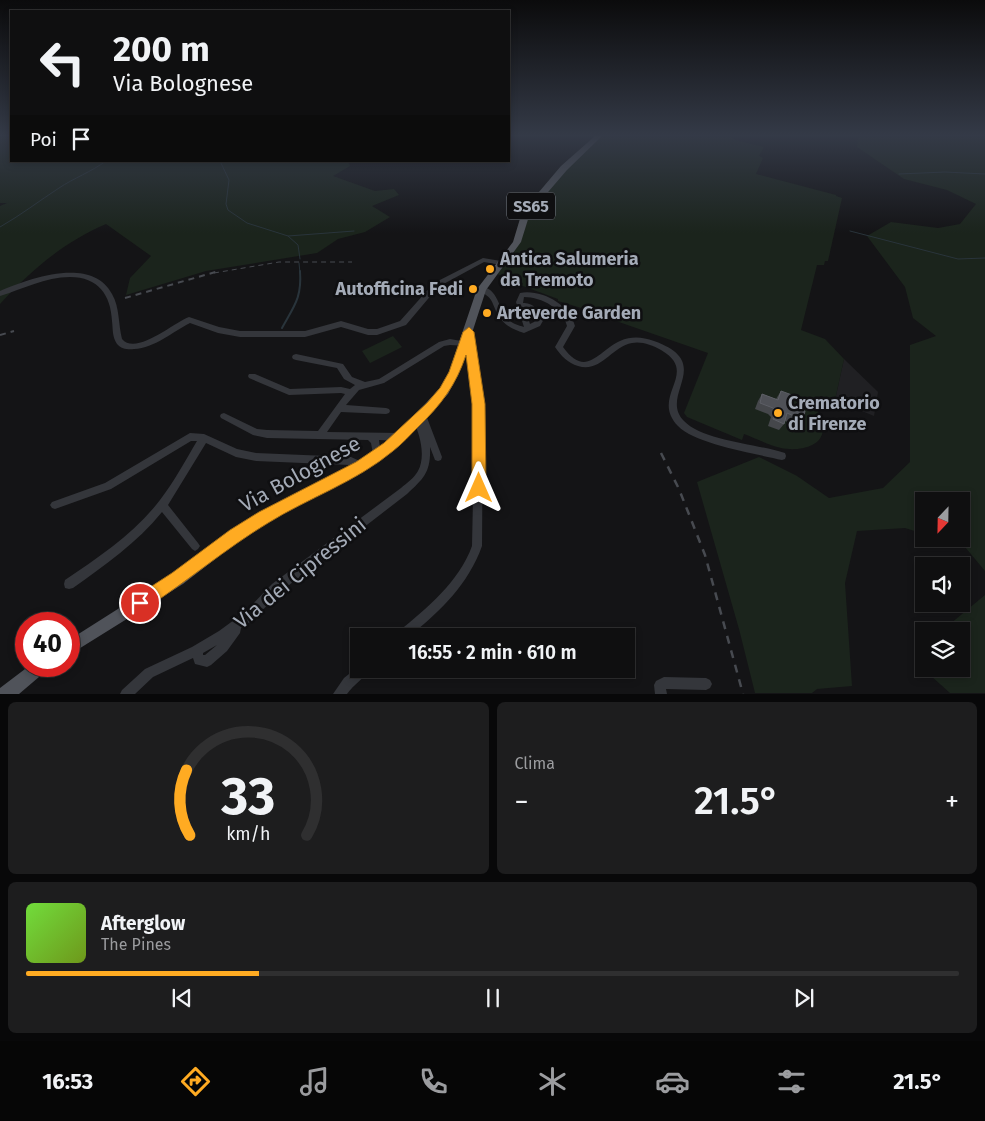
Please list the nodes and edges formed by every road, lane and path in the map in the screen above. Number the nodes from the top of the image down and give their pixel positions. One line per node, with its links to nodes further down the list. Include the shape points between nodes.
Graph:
1 (564, 168): 2 (main road, Via Bolognese / SS65, via 530,208 522,221 517,242)
2 (501, 263): 3 (main road, Via Bolognese / SS65); 4 (street, via 490,260 477,262 436,285 407,320 377,332 341,324 305,334 234,333 189,320 147,343 124,346 118,340 110,296 100,283 89,277 59,276)
3 (482, 289): 6 (street, via 494,299 503,320 524,330); 7 (main road, Via Bolognese / SS65)
4 (0, 294)
5 (520, 308): 6 (street); 6 (street, via 532,307 539,315 537,324); 21 (street, via 520,298 530,293 563,310 569,316 571,326 559,347 569,358 584,365 602,360 628,341 639,340 665,349 680,362 682,369 672,403 672,413 682,425 701,436)
6 (528, 328)
7 (467, 338): 10 (street, via 442,344 381,381); 15 (main road, Via Bolognese / SS65, via 444,391); 28 (street, via 479,404 477,546 474,559 452,587)
8 (296, 357): 10 (street, via 340,366 344,375 354,383)
9 (252, 376): 11 (street, via 289,392 341,390)
10 (364, 385): 11 (street)
11 (351, 393): 12 (street)
12 (339, 408): 13 (street); 16 (street)
13 (386, 411)
14 (224, 416): 16 (street, via 261,433)
15 (420, 418): 18 (main road, Via Bolognese / SS65); 22 (street); 34 (street, Via dei Cipressini, via 425,458 422,474 404,491 276,588 207,661 199,660 197,650 149,673)
16 (320, 435): 17 (street)
17 (369, 436): 18 (street); 20 (street, via 376,441)
18 (401, 437): 20 (main road, Via Bolognese / SS65)
19 (204, 438): 23 (street, via 236,453 256,457 351,461); 24 (street, via 190,437 108,486); 25 (street)
20 (377, 456): 23 (main road, Via Bolognese / SS65)
21 (782, 456)
22 (438, 457)
23 (360, 466): 29 (main road, Via Bolognese / SS65, via 264,517 178,579)
24 (55, 505)
25 (162, 505): 26 (street); 27 (street, via 105,559)
26 (195, 546)
27 (69, 584)
28 (411, 628)
29 (80, 641)
30 (27, 677): 33 (main road)
31 (353, 678): 35 (street)
32 (706, 684): 36 (street, via 664,683 660,685)
33 (6, 694)
34 (126, 694)
35 (340, 694)
36 (661, 694)

